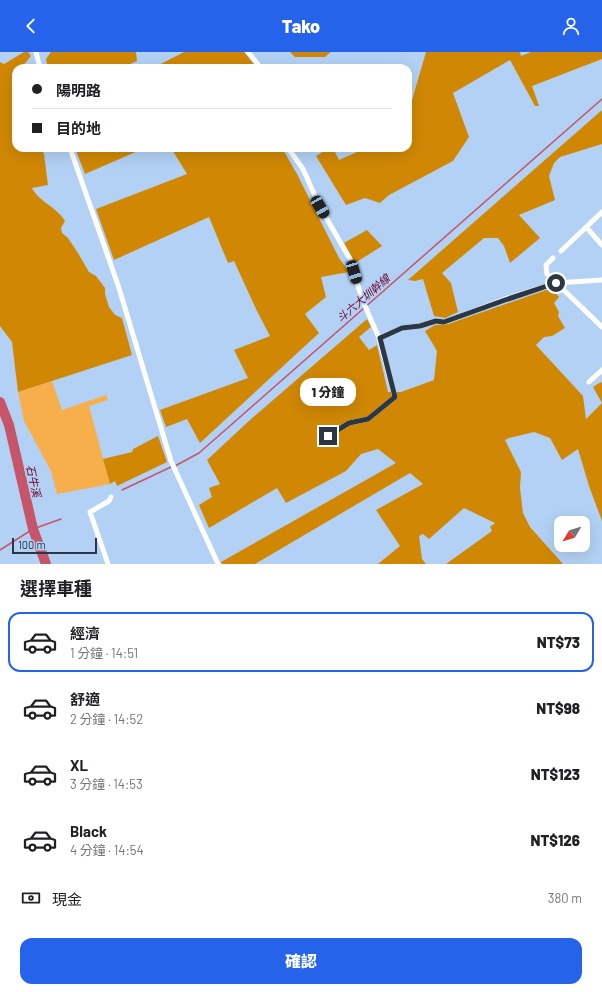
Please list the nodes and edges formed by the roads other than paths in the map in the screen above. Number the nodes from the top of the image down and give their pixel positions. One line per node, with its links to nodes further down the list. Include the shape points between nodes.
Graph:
1 (36, 52): 3 (street)
2 (248, 52): 4 (street)
3 (39, 64)
4 (258, 64)
5 (71, 152): 21 (street, via 119,288 171,461)
6 (291, 152): 15 (street, via 303,169 320,207 350,258 362,299)
7 (602, 212): 8 (street)
8 (586, 228): 9 (street); 10 (street)
9 (602, 245)
10 (561, 250)
11 (553, 258): 13 (street, via 545,270)
12 (602, 280): 13 (street)
13 (556, 283): 14 (street); 15 (street, via 444,322 436,321 402,328)
14 (602, 327)
15 (380, 338): 18 (street, via 395,397 368,419 349,423)
16 (602, 370): 17 (street)
17 (589, 382)
18 (328, 436)
19 (111, 497): 20 (street, via 90,512)
20 (108, 564)
21 (218, 564)

